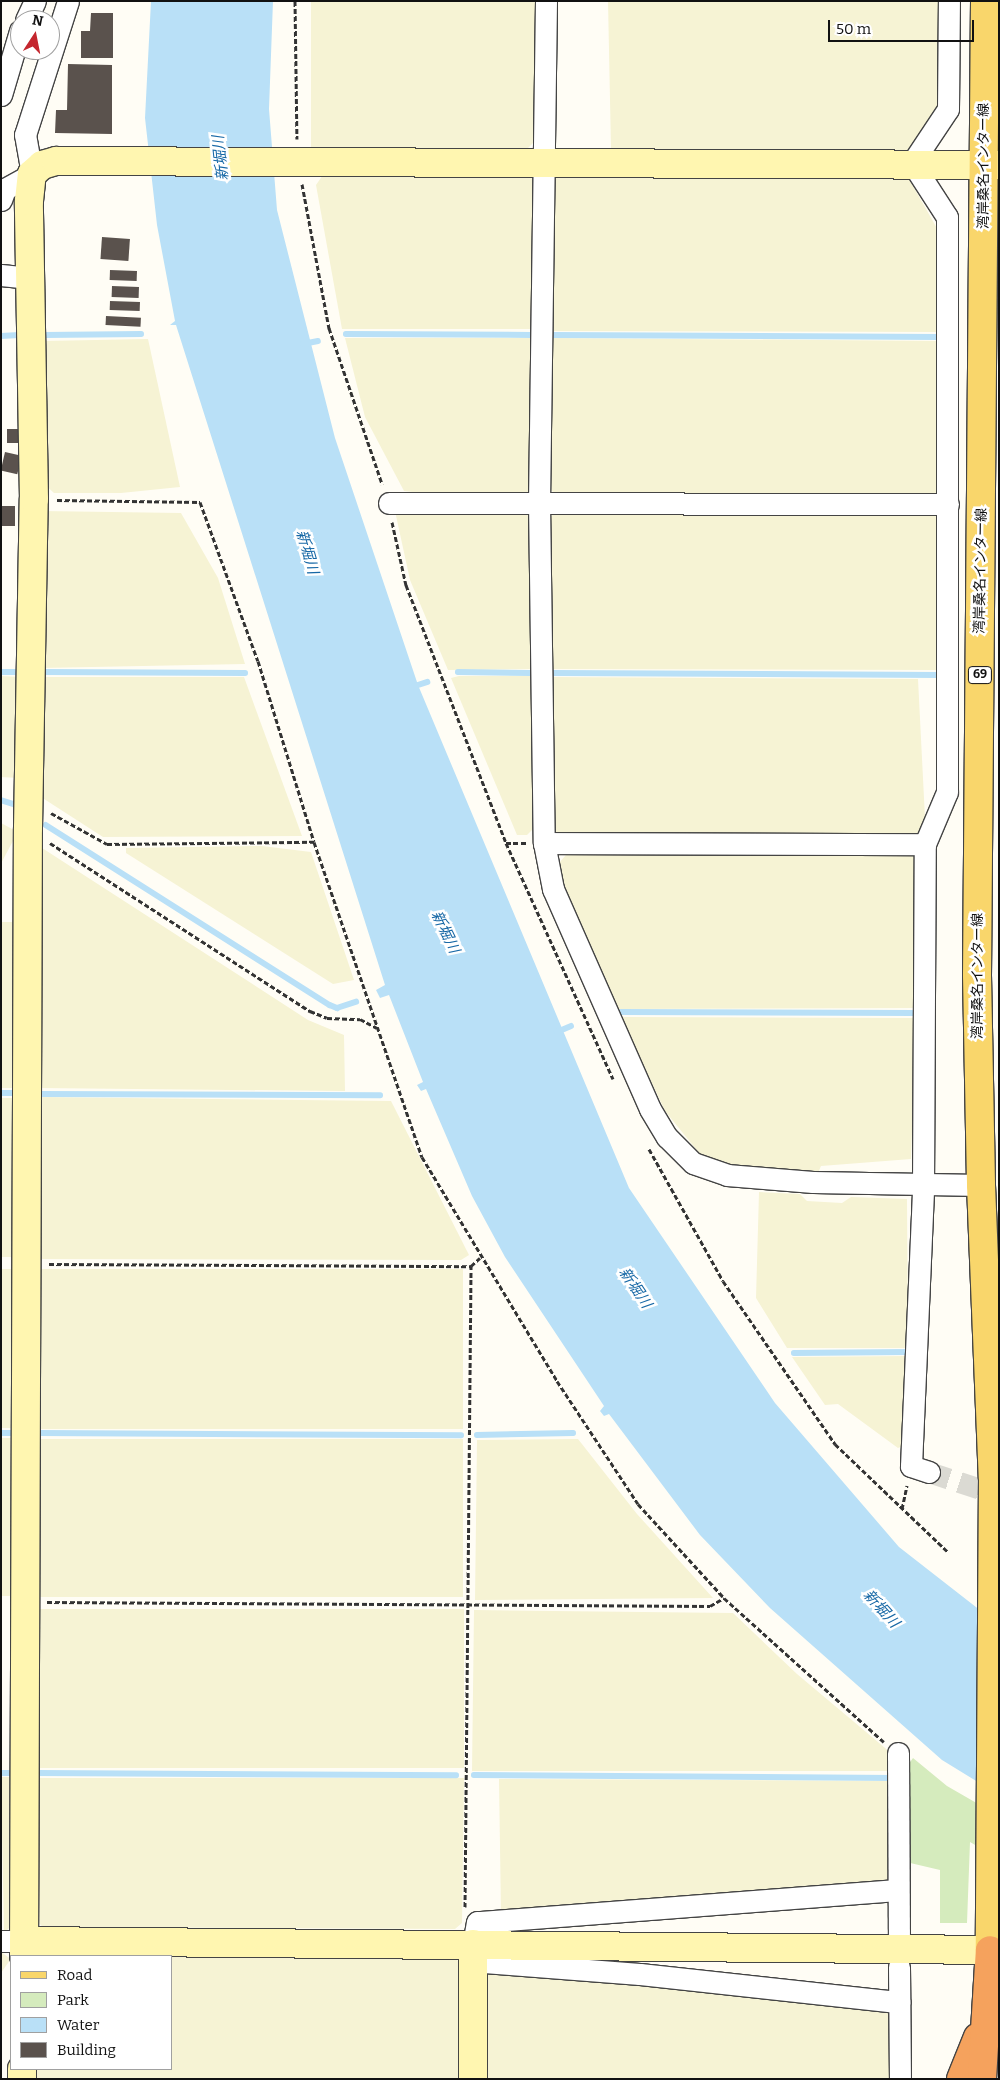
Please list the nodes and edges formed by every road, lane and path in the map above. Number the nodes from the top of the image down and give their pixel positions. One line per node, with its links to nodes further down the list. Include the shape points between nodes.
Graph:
1 (68, 1): 14 (street, via 25,135)
2 (295, 1): 10 (path, via 293,56)
3 (546, 1): 11 (street)
4 (949, 1): 12 (street, via 948,109)
5 (985, 1): 13 (main road, 湾岸桑名インター線 / 69)
6 (10, 43): 8 (street)
7 (10, 48): 9 (street)
8 (1, 63)
9 (1, 95)
10 (298, 162): 11 (street); 14 (street, via 56,161 42,165); 20 (path, via 329,328)
11 (544, 163): 12 (street); 19 (street)
12 (912, 163): 13 (street); 21 (street, via 947,217)
13 (992, 165): 31 (main road, 湾岸桑名インター線 / 69, via 978,777)
14 (32, 174): 15 (street, via 4,189); 17 (street)
15 (1, 200)
16 (1, 275): 17 (street)
17 (30, 278): 18 (street)
18 (34, 500): 22 (street); 24 (path, via 200,502 258,661)
19 (539, 502): 20 (street); 21 (street); 26 (street)
20 (389, 503): 25 (path, via 406,585)
21 (948, 504): 27 (street, via 947,792)
22 (28, 798): 23 (street); 24 (path, via 94,840 107,844)
23 (28, 828): 28 (path, via 310,1011 327,1018 360,1019); 34 (street)
24 (314, 842): 28 (path)
25 (506, 843): 26 (path); 29 (path)
26 (544, 843): 27 (street); 32 (street, via 554,889 650,1110 667,1137 693,1162 727,1175)
27 (925, 844): 32 (street)
28 (378, 1028): 33 (path, via 422,1157)
29 (615, 1083)
30 (645, 1142): 37 (path, via 723,1281 835,1444)
31 (980, 1185): 32 (street); 47 (main road, 湾岸桑名インター線 / 69, via 993,1478)
32 (923, 1187): 36 (street, via 911,1466)
33 (480, 1258): 35 (path); 38 (path, via 638,1504)
34 (27, 1264): 35 (path); 39 (street)
35 (471, 1266): 40 (path)
36 (929, 1472)
37 (948, 1552)
38 (724, 1598): 40 (path, via 710,1606); 41 (path, via 802,1672)
39 (25, 1602): 40 (path); 46 (street)
40 (470, 1605): 43 (path)
41 (898, 1753): 42 (street)
42 (897, 1890): 44 (street); 45 (street, via 478,1922)
43 (465, 1912)
44 (899, 1934)
45 (473, 1944): 46 (street); 47 (street); 49 (street, via 484,1962 640,1974); 51 (street)
46 (16, 1946)
47 (990, 1950): 50 (highway, 69)
48 (899, 1966): 49 (street)
49 (899, 2002): 52 (street)
50 (984, 2024): 53 (highway); 54 (highway); 55 (highway); 56 (highway)
51 (473, 2079)
52 (900, 2079)
53 (960, 2079)
54 (972, 2079)
55 (982, 2079)
56 (995, 2079)

